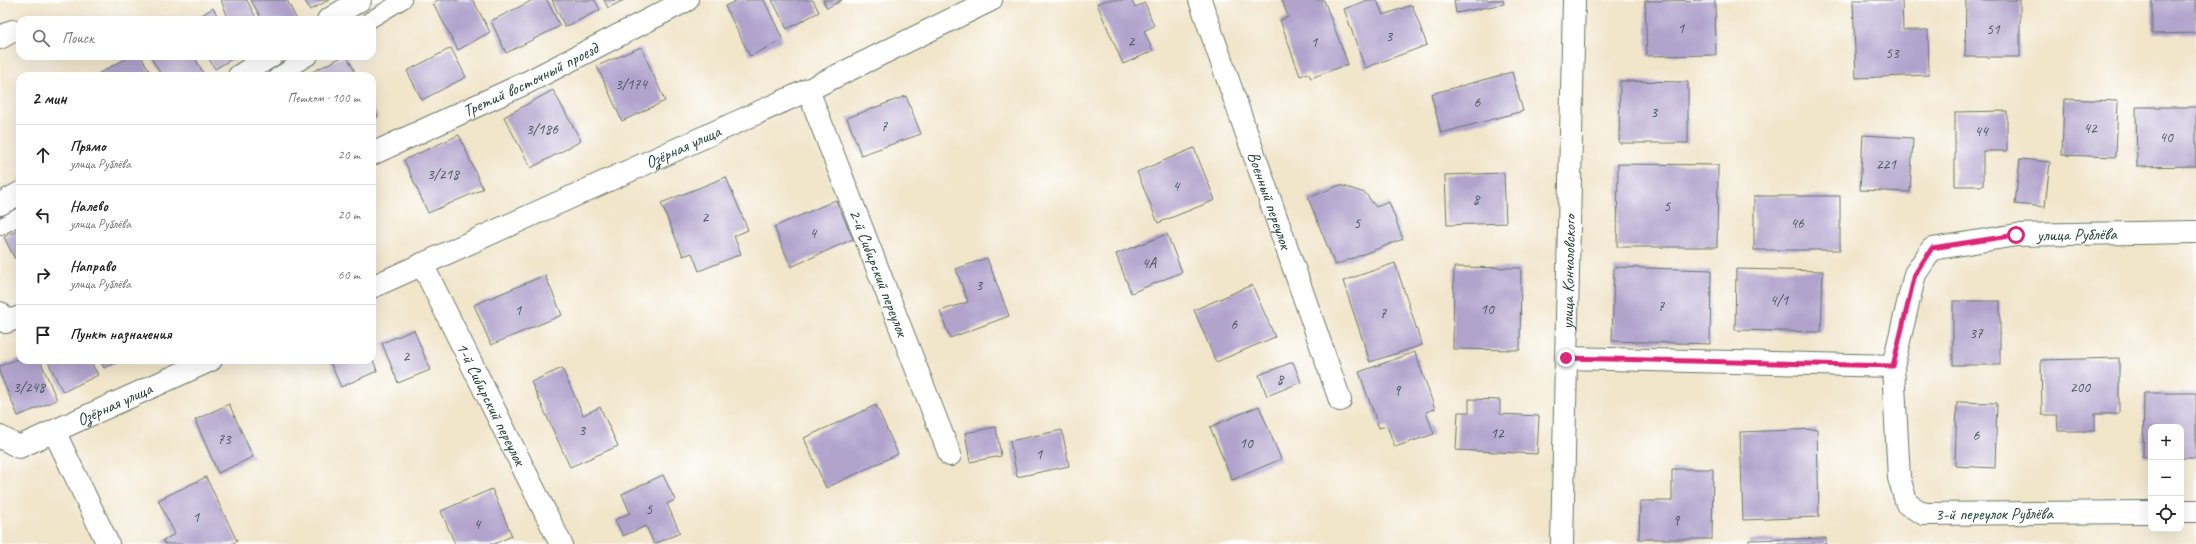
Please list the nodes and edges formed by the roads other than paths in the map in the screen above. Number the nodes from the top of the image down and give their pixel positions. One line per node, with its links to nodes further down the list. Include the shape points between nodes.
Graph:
1 (360, 0): 7 (street)
2 (403, 0): 8 (lane)
3 (687, 0): 14 (street, Третий восточный проезд, via 528,82)
4 (991, 0): 13 (street, Озёрная улица)
5 (1200, 0): 25 (street, Военный переулок)
6 (1574, 0): 22 (street, улица Кончаловского)
7 (334, 16)
8 (376, 16)
9 (265, 60): 11 (street)
10 (303, 60): 12 (lane)
11 (245, 72)
12 (284, 72)
13 (808, 90): 20 (street, Озёрная улица); 28 (street, 2-й Сибирский переулок)
14 (376, 152)
15 (16, 195): 16 (street)
16 (0, 204)
17 (16, 218): 18 (lane)
18 (0, 227)
19 (2196, 232): 24 (street, улица Рублёва, via 2016,235 1932,248 1915,274)
20 (422, 264): 21 (street, Озёрная улица); 33 (street, 1-й Сибирский переулок)
21 (376, 285)
22 (1566, 358): 24 (street); 34 (street, улица Кончаловского)
23 (202, 364): 26 (street, Озёрная улица)
24 (1893, 366): 30 (street, 3-й переулок Рублёва, via 1899,478 1907,504 1912,508 1924,514)
25 (1340, 400)
26 (54, 431): 27 (street, Озёрная улица, via 19,447); 32 (street)
27 (0, 437)
28 (950, 455)
29 (2196, 511): 31 (street)
30 (2148, 512)
31 (2184, 512)
32 (108, 544)
33 (561, 544)
34 (1562, 544)

